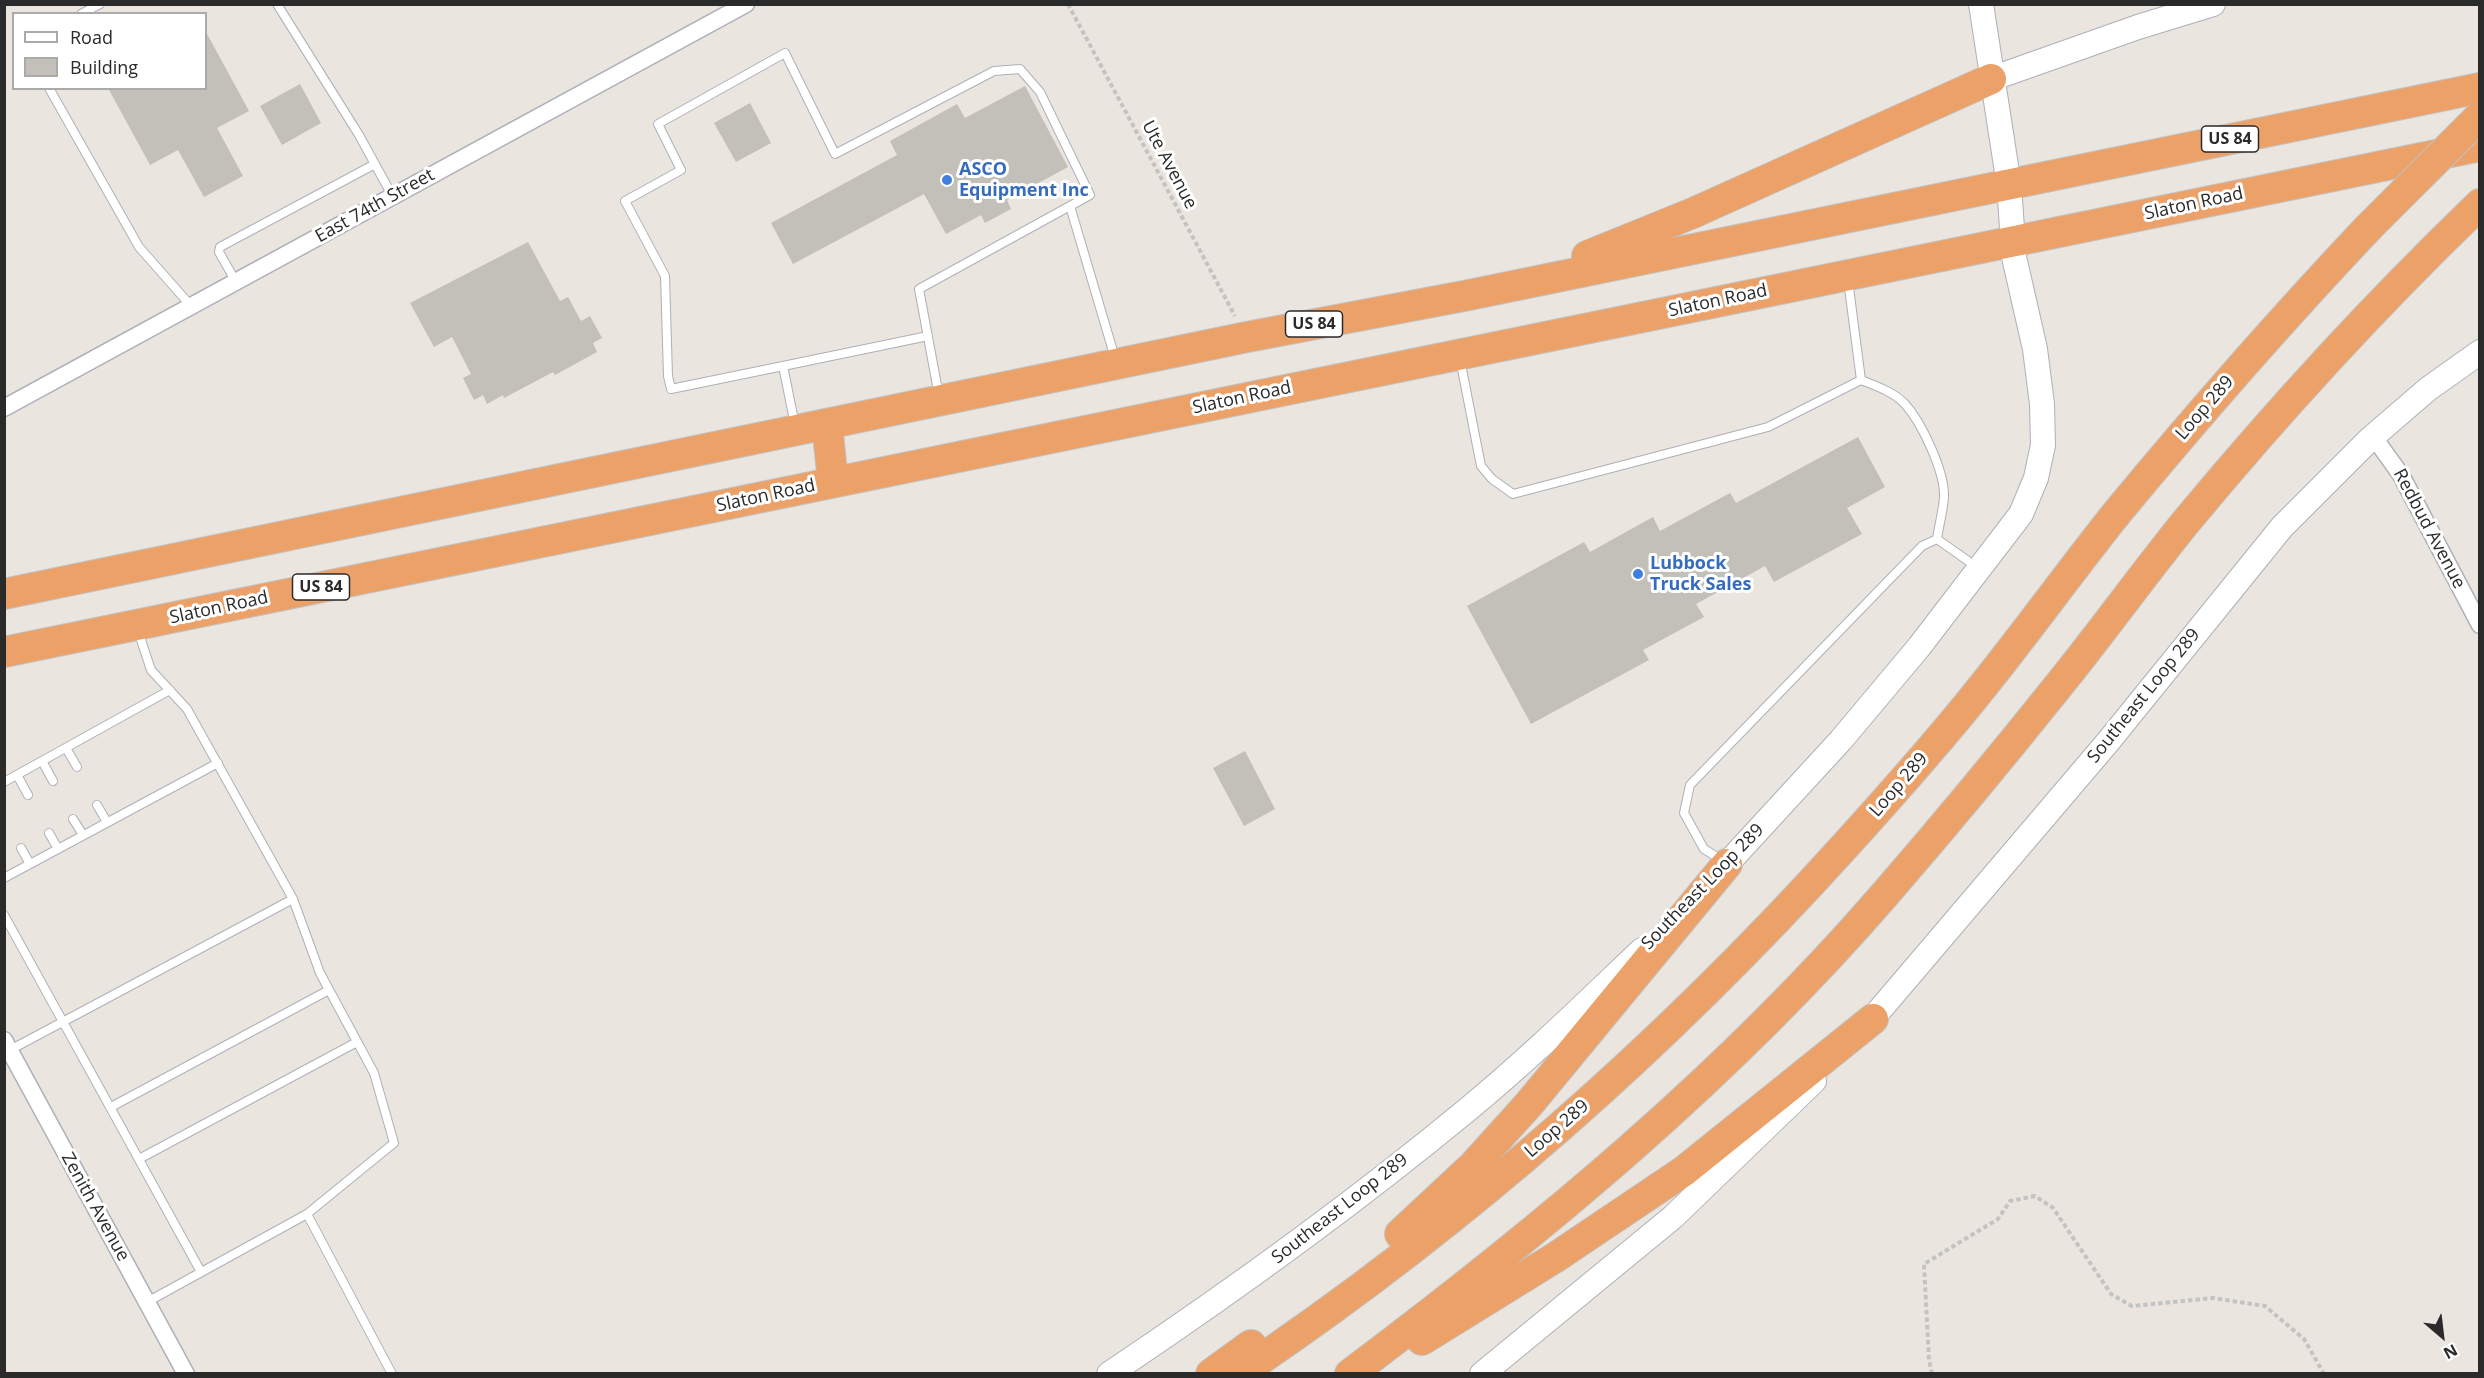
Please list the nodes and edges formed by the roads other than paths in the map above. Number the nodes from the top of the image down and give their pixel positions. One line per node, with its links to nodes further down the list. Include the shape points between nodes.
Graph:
1 (100, 4): 6 (lane)
2 (277, 4): 12 (lane)
3 (746, 4): 14 (street, East 74th Street)
4 (1981, 4): 7 (main road, Southeast Loop 289)
5 (2213, 4): 7 (main road)
6 (85, 12)
7 (1991, 80): 13 (main road, Southeast Loop 289); 20 (highway, via 1618,245)
8 (2480, 88): 13 (highway, US 84)
9 (50, 90): 21 (lane, via 139,247)
10 (2480, 116): 75 (highway, Loop 289, bridge, via 2368,228 2244,363 2168,452 1958,716 1845,847 1715,985 1568,1122 1466,1206)
11 (2480, 146): 17 (highway, Slaton Road / US 84)
12 (375, 164): 14 (lane); 19 (lane, via 220,247)
13 (2009, 185): 17 (main road, Southeast Loop 289); 20 (highway, US 84)
14 (393, 196): 19 (street, East 74th Street)
15 (1070, 206): 22 (lane, via 919,289); 25 (lane); 26 (lane, via 1090,195 1040,92 1020,69 994,71 835,154 784,53 657,124 681,170 625,201 665,276 671,388)
16 (2477, 206): 76 (highway, via 2332,355 2185,523 2059,685 1950,816 1884,895 1800,985 1650,1132 1512,1249)
17 (2013, 241): 18 (highway, Slaton Road / US 84); 35 (main road, Southeast Loop 289, via 2035,349 2043,445 2036,478 2020,514)
18 (1848, 275): 24 (highway, Slaton Road / US 84); 27 (lane)
19 (236, 282): 21 (street, East 74th Street)
20 (1469, 295): 25 (highway, US 84)
21 (191, 306): 29 (street, East 74th Street)
22 (928, 336): 26 (lane); 28 (lane)
23 (2480, 352): 32 (main road, Southeast Loop 289, via 2428,389)
24 (1459, 354): 27 (lane, via 1481,466 1513,494 1768,428); 33 (highway, Slaton Road / US 84)
25 (1117, 364): 28 (highway, US 84)
26 (783, 366): 31 (lane)
27 (1861, 380): 34 (lane, via 1884,389 1905,404 1938,464 1944,496)
28 (940, 401): 30 (highway, US 84)
29 (4, 408)
30 (827, 424): 31 (highway, US 84); 33 (highway)
31 (796, 430): 36 (highway, US 84)
32 (2373, 436): 38 (street, Redbud Avenue, via 2402,476); 62 (main road, Southeast Loop 289, via 2282,527 2107,743)
33 (833, 482): 37 (highway, Slaton Road / US 84)
34 (1937, 539): 35 (lane); 57 (lane, via 1922,546 1690,785 1684,813 1704,849)
35 (1980, 569): 57 (main road, Southeast Loop 289, via 1848,732)
36 (4, 594)
37 (137, 625): 39 (highway, Slaton Road / US 84); 40 (lane, via 151,670)
38 (2480, 625)
39 (4, 652)
40 (170, 690): 41 (lane); 43 (lane, via 187,709)
41 (66, 748): 42 (lane); 44 (lane)
42 (42, 761): 45 (lane); 46 (lane)
43 (218, 763): 51 (lane); 59 (lane)
44 (77, 767)
45 (17, 775): 47 (lane); 48 (lane)
46 (53, 781)
47 (4, 782)
48 (28, 795)
49 (97, 805): 51 (lane)
50 (73, 819): 53 (lane)
51 (107, 822): 53 (lane)
52 (49, 833): 55 (lane)
53 (82, 835): 55 (lane)
54 (21, 848): 56 (lane)
55 (58, 849): 56 (lane)
56 (30, 864): 58 (lane)
57 (1727, 864): 73 (main road, Southeast Loop 289, via 1652,940 1469,1108 1302,1241); 74 (highway, via 1473,1166 1416,1221)
58 (4, 878)
59 (294, 899): 61 (lane); 63 (lane)
60 (4, 915): 63 (lane)
61 (329, 990): 64 (lane); 66 (lane)
62 (1873, 1019): 77 (highway, via 1684,1171 1556,1257); 78 (main road, Southeast Loop 289, via 1792,1104 1672,1217)
63 (63, 1022): 65 (lane); 66 (lane)
64 (357, 1042): 67 (lane); 68 (lane, via 374,1073 394,1143)
65 (7, 1045): 70 (street, Zenith Avenue)
66 (111, 1107): 67 (lane)
67 (139, 1160): 69 (lane)
68 (307, 1214): 69 (lane); 72 (lane)
69 (201, 1272): 70 (lane)
70 (147, 1302): 71 (street, Zenith Avenue)
71 (186, 1374)
72 (392, 1374)
73 (1109, 1374)
74 (1211, 1374)
75 (1239, 1374)
76 (1350, 1374)
77 (1368, 1374)
78 (1482, 1374)

